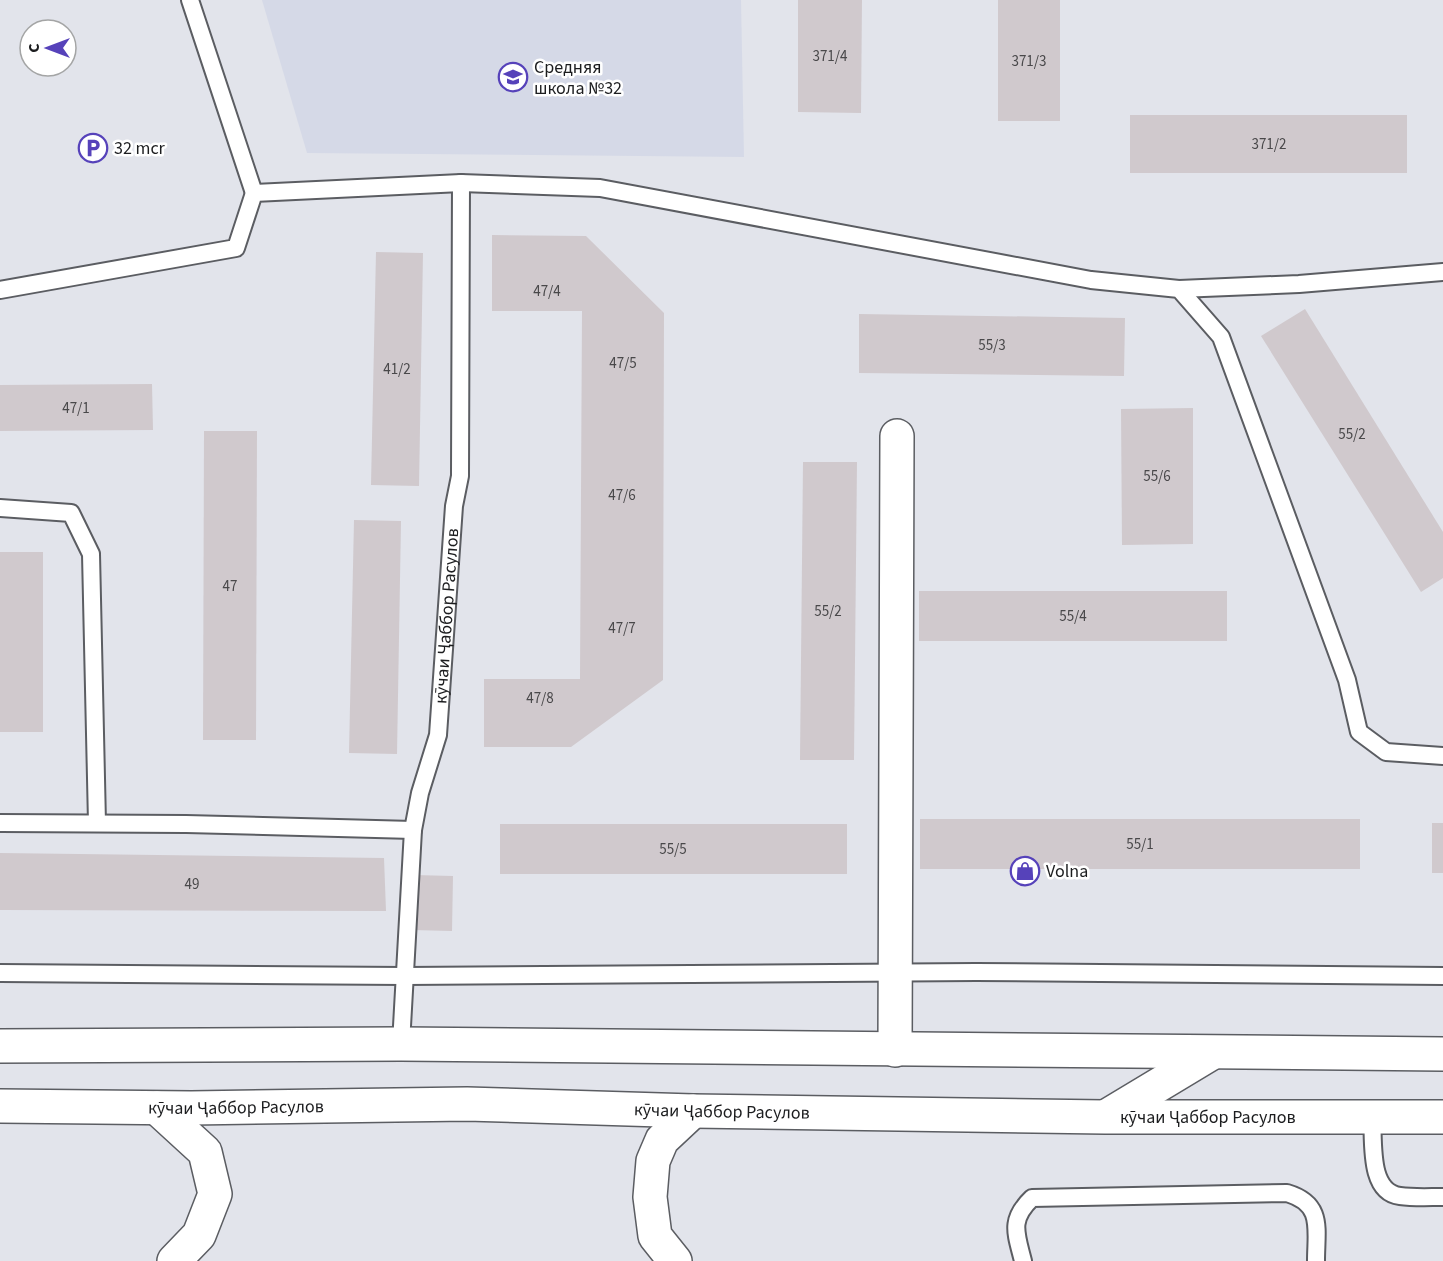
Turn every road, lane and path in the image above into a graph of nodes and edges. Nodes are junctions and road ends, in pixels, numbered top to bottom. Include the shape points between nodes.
1 (190, 0) edge
2 (461, 183) junction
3 (254, 193) junction
4 (1443, 272) edge
5 (1179, 289) junction
6 (0, 290) edge
7 (897, 436) dead end
8 (0, 508) edge
9 (1443, 756) edge
10 (0, 823) edge
11 (97, 823) junction
12 (413, 830) junction
13 (0, 973) edge
14 (898, 973) junction
15 (405, 976) junction
16 (1443, 976) edge
17 (401, 1044) junction
18 (0, 1046) edge
19 (895, 1050) junction
20 (1210, 1054) junction
21 (1443, 1054) edge
22 (0, 1106) edge
23 (157, 1108) junction
24 (693, 1110) junction
25 (1105, 1117) junction
26 (1372, 1117) junction
27 (1443, 1117) edge
28 (1443, 1197) edge
29 (174, 1261) edge
30 (675, 1261) edge
31 (1023, 1261) edge
32 (1316, 1261) edge

1 - 3 lane
2 - 3 lane
2 - 5 lane via 600,188 1091,280
2 - 12 lane, кӯчаи Ҷаббор Расулов via 460,476 454,506 438,735
3 - 6 lane via 236,248
4 - 5 lane
5 - 9 lane via 1221,337 1347,680 1359,732 1386,752
7 - 14 street
8 - 11 lane via 71,513 91,554
10 - 11 lane
11 - 12 lane
12 - 15 lane, кӯчаи Ҷаббор Расулов
13 - 15 lane
14 - 15 lane
14 - 16 lane
14 - 19 street
15 - 17 lane, кӯчаи Ҷаббор Расулов
17 - 18 street
17 - 19 street
19 - 20 street
20 - 21 street
20 - 25 street
22 - 23 street, кӯчаи Ҷаббор Расулов
23 - 24 street, кӯчаи Ҷаббор Расулов via 467,1104
23 - 29 street via 205,1152 215,1194 199,1235
24 - 25 street, кӯчаи Ҷаббор Расулов
24 - 30 street via 662,1140 652,1161 650,1197 655,1236
25 - 26 street, кӯчаи Ҷаббор Расулов
26 - 27 street, кӯчаи Ҷаббор Расулов
26 - 28 lane via 1377,1176 1385,1190 1398,1196
31 - 32 lane via 1015,1229 1019,1210 1032,1198 1287,1193 1303,1197 1316,1215

